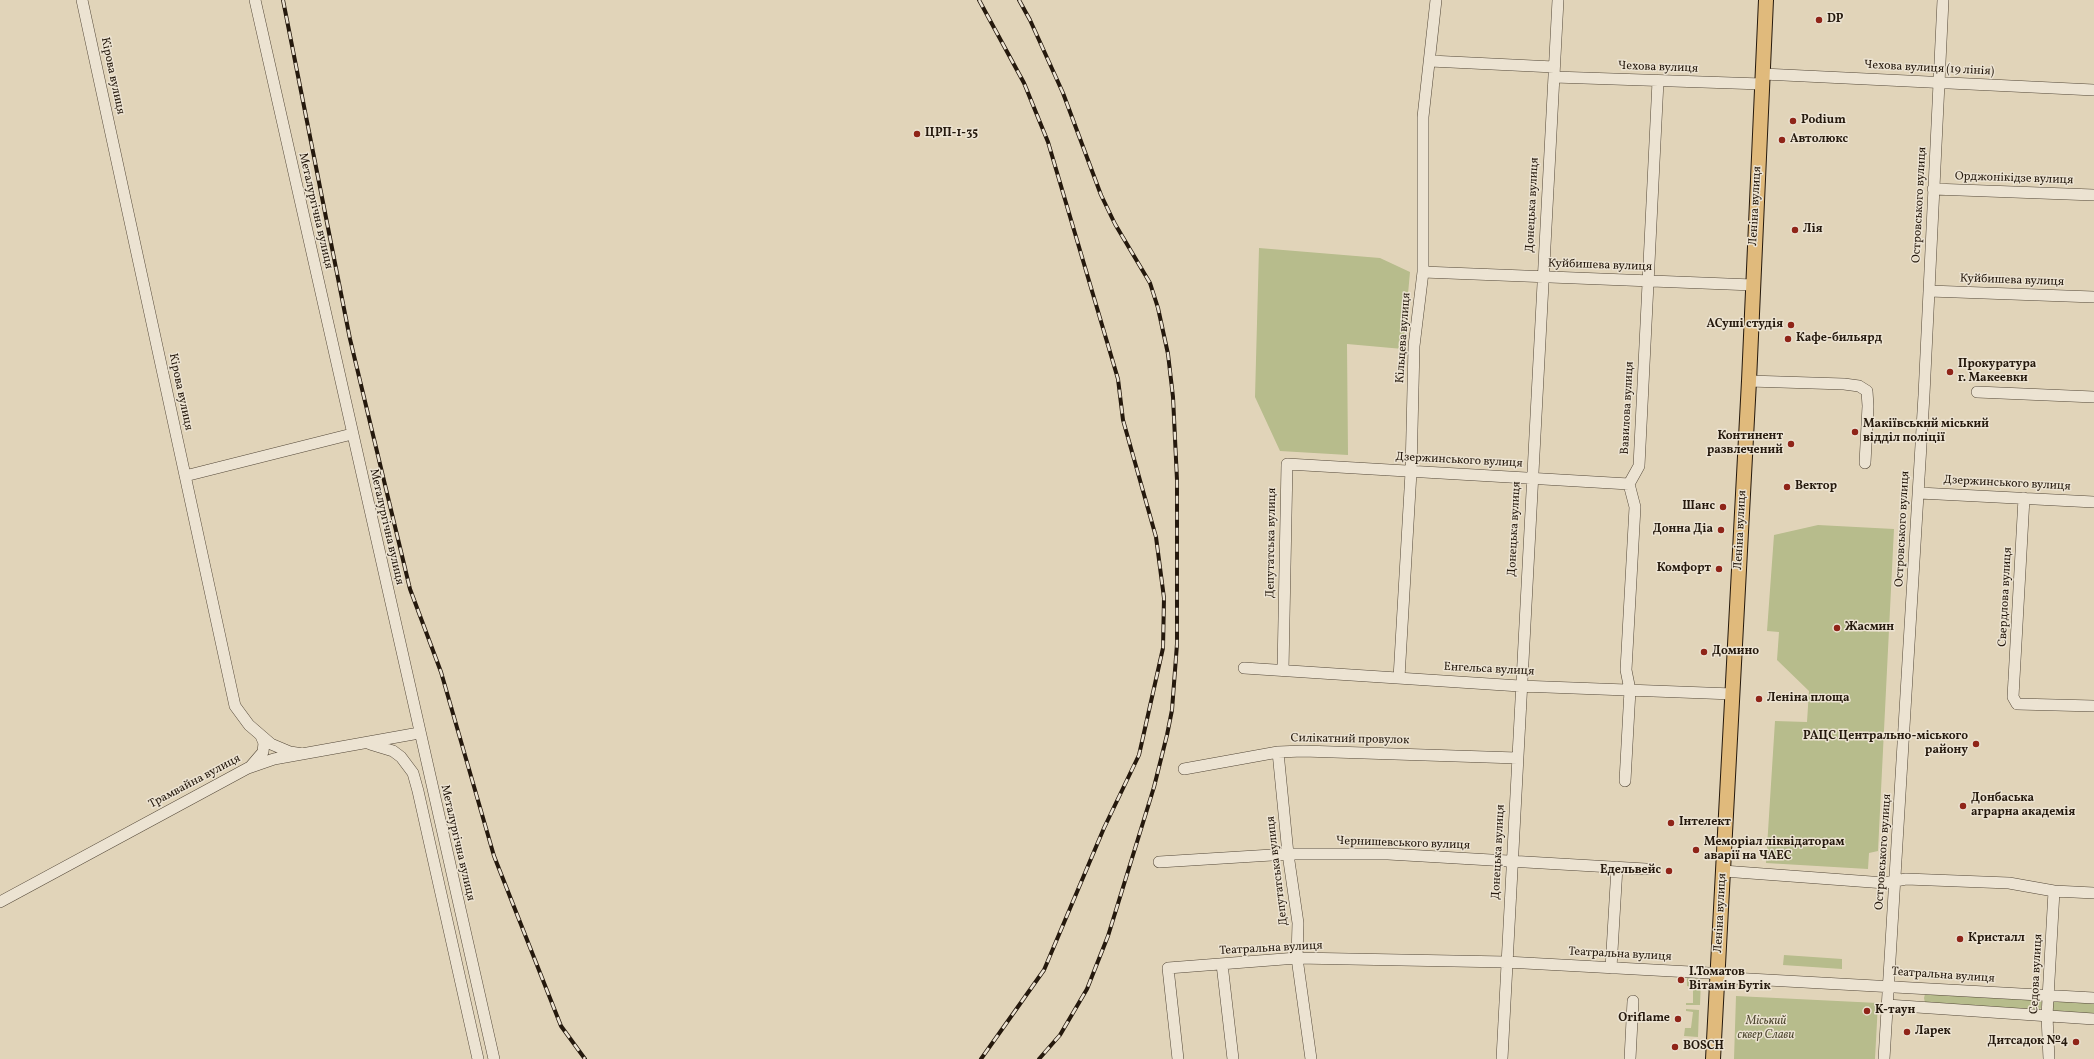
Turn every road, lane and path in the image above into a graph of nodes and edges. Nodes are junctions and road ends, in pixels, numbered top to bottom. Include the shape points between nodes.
1 (82, 0) edge
2 (255, 0) edge
3 (1436, 0) edge
4 (1558, 0) edge
5 (1766, 0) edge
6 (1943, 0) edge
7 (1430, 61) junction
8 (1554, 72) junction
9 (1762, 79) junction
10 (1658, 81) junction
11 (1940, 84) junction
12 (2094, 90) edge
13 (1933, 189) junction
14 (2094, 195) edge
15 (1423, 272) junction
16 (1542, 277) junction
17 (1647, 281) junction
18 (1753, 284) junction
19 (1929, 290) junction
20 (2094, 296) edge
21 (1749, 380) junction
22 (1977, 392) dead end
23 (2094, 397) edge
24 (352, 434) junction
25 (1865, 462) dead end
26 (1287, 464) joint
27 (1411, 472) junction
28 (185, 476) junction
29 (1531, 478) junction
30 (1629, 484) junction
31 (1919, 493) junction
32 (2024, 498) junction
33 (2094, 502) edge
34 (1244, 668) dead end
35 (1283, 670) junction
36 (1399, 678) junction
37 (1520, 686) junction
38 (1630, 690) junction
39 (1733, 694) junction
40 (2094, 706) edge
41 (419, 733) junction
42 (261, 736) junction
43 (365, 743) junction
44 (1278, 752) junction
45 (303, 754) junction
46 (1517, 758) junction
47 (248, 768) junction
48 (1184, 769) dead end
49 (1625, 781) dead end
50 (1288, 854) junction
51 (1159, 862) dead end
52 (1512, 862) junction
53 (1617, 867) junction
54 (1646, 869) dead end
55 (1723, 872) junction
56 (1896, 880) junction
57 (2054, 891) junction
58 (2094, 893) edge
59 (0, 902) edge
60 (1297, 958) junction
61 (1506, 962) junction
62 (1222, 964) junction
63 (1611, 968) junction
64 (1718, 975) junction
65 (1888, 986) junction
66 (2048, 995) junction
67 (2094, 998) edge
68 (1633, 1001) dead end
69 (1887, 1005) junction
70 (2047, 1016) junction
71 (2094, 1019) edge
72 (478, 1059) edge
73 (494, 1059) edge
74 (1178, 1059) edge
75 (1233, 1059) edge
76 (1311, 1059) edge
77 (1502, 1059) edge
78 (1630, 1059) edge
79 (1713, 1059) edge
80 (1884, 1059) edge
81 (2049, 1059) edge

1 - 28 street, Кірова вулиця
2 - 24 street, Металургічна вулиця
3 - 7 street, Кільцева вулиця
4 - 8 street, Донецька вулиця
5 - 9 main road, Леніна вулиця
6 - 11 street, Островського вулиця
7 - 8 street, Чехова вулиця
7 - 15 street, Кільцева вулиця via 1423,117
8 - 10 street, Чехова вулиця
8 - 16 street, Донецька вулиця
9 - 10 street, Чехова вулиця
9 - 11 street, Чехова вулиця (19 лiнiя)
9 - 18 main road, Леніна вулиця
10 - 17 street, Вавилова вулиця
11 - 12 street, Чехова вулиця (19 лiнiя)
11 - 13 street, Островського вулиця
13 - 14 street, Орджонікідзе вулиця
13 - 19 street, Островського вулиця
15 - 16 street, Куйбишева вулиця
15 - 27 street, Кільцева вулиця via 1414,346
16 - 17 street, Куйбишева вулиця
16 - 29 street, Донецька вулиця
17 - 18 street, Куйбишева вулиця
17 - 30 street, Вавилова вулиця via 1639,466
18 - 21 main road, Леніна вулиця
19 - 20 street, Куйбишева вулиця
19 - 31 street, Островського вулиця
21 - 25 street via 1844,384 1859,386 1867,391
21 - 39 main road, Леніна вулиця
22 - 23 street
24 - 28 street
24 - 41 street, Металургічна вулиця
26 - 27 street, Дзержинського вулиця
26 - 35 street, Депутатська вулиця
27 - 29 street, Дзержинського вулиця
27 - 36 street, Кільцева вулиця
28 - 42 street, Кірова вулиця via 235,706
29 - 30 street, Дзержинського вулиця
29 - 37 street, Донецька вулиця
30 - 38 street via 1634,507 1626,670
31 - 32 street, Дзержинського вулиця
31 - 56 street, Островського вулиця
32 - 33 street, Дзержинського вулиця
32 - 40 street, Свердлова вулиця via 2013,697 2017,704
34 - 35 street, Енгельса вулиця
35 - 36 street, Енгельса вулиця
36 - 37 street, Енгельса вулиця
37 - 38 street, Енгельса вулиця
37 - 46 street, Донецька вулиця
38 - 39 street, Енгельса вулиця
38 - 49 street
39 - 55 main road, Леніна вулиця
41 - 43 street, Трамвайна вулиця
41 - 73 street, Металургічна вулиця
42 - 45 street, Кірова вулиця via 280,748
42 - 47 street via 264,743 263,752
43 - 45 street, Трамвайна вулиця
43 - 72 street via 393,751 413,773
44 - 46 street, Силікатний провулок
44 - 48 street, Силікатний провулок
44 - 50 street, Депутатська вулиця
45 - 47 street, Трамвайна вулиця via 274,759
46 - 52 street, Донецька вулиця
47 - 59 street, Трамвайна вулиця
50 - 51 street, Чернишевського вулиця
50 - 52 street, Чернишевського вулиця via 1388,854
50 - 60 street, Депутатська вулиця via 1298,923
52 - 53 street, Чернишевського вулиця
52 - 61 street, Донецька вулиця
53 - 54 street, Чернишевського вулиця
53 - 63 street
55 - 56 street via 1885,883
55 - 64 main road, Леніна вулиця
56 - 57 street via 2009,883
56 - 65 street, Островського вулиця
57 - 58 street
57 - 66 street, Седова вулиця
60 - 61 street, Театральна вулиця
60 - 62 street, Театральна вулиця
60 - 76 street, Депутатська вулиця
61 - 63 street, Театральна вулиця
61 - 77 street, Донецька вулиця
62 - 74 street, Театральна вулиця via 1168,968
62 - 75 street
63 - 64 street, Театральна вулиця
64 - 65 street, Театральна вулиця via 1732,978
64 - 79 main road, Леніна вулиця
65 - 66 street, Театральна вулиця
65 - 69 street, Островського вулиця
66 - 67 street, Театральна вулиця
66 - 70 street, Седова вулиця
68 - 78 street
69 - 70 street
69 - 80 street, Островського вулиця
70 - 71 street
70 - 81 street, Седова вулиця

